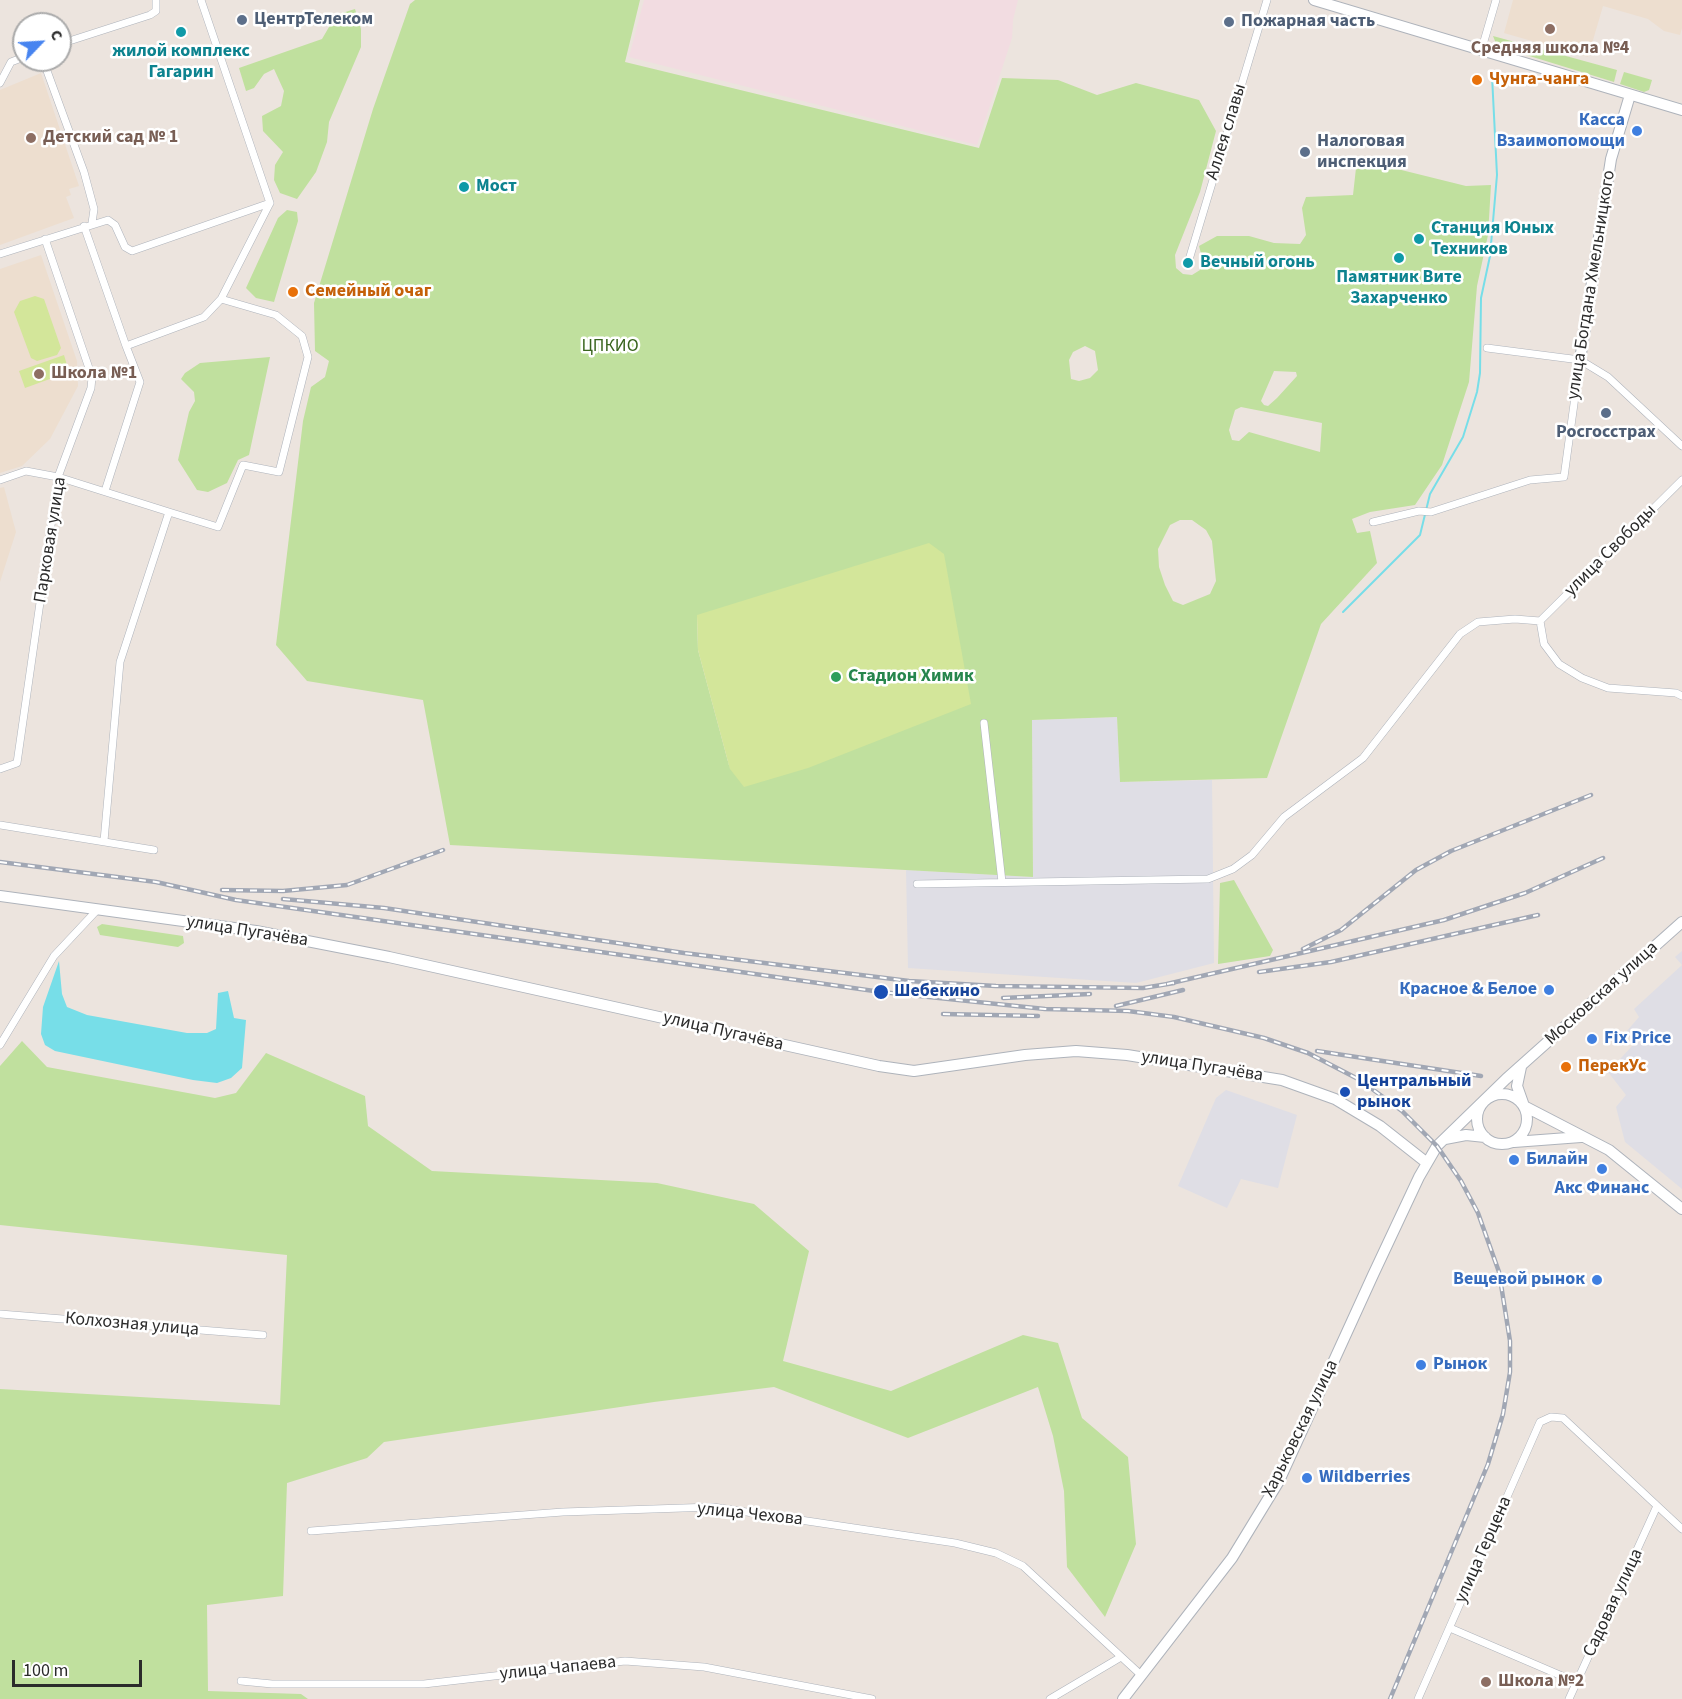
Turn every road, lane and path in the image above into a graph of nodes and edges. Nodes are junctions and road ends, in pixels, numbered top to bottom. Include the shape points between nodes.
1 (156, 0) edge
2 (201, 0) edge
3 (1267, 0) edge
4 (1314, 0) edge
5 (1497, 0) edge
6 (72, 40) edge
7 (1482, 48) junction
8 (12, 62) edge
9 (47, 72) edge
10 (0, 83) edge
11 (1630, 95) junction
12 (1682, 110) edge
13 (270, 203) junction
14 (92, 223) junction
15 (84, 226) junction
16 (45, 239) junction
17 (0, 254) edge
18 (1188, 263) dead end
19 (221, 299) junction
20 (126, 346) junction
21 (1487, 348) dead end
22 (1580, 360) junction
23 (1682, 446) edge
24 (58, 477) junction
25 (0, 480) edge
26 (1682, 480) edge
27 (105, 491) junction
28 (169, 512) junction
29 (1373, 522) dead end
30 (1540, 621) junction
31 (1682, 696) edge
32 (984, 723) dead end
33 (0, 769) edge
34 (0, 825) edge
35 (104, 841) junction
36 (154, 850) dead end
37 (1002, 882) junction
38 (917, 884) dead end
39 (0, 896) edge
40 (98, 909) junction
41 (1682, 922) edge
42 (0, 1045) edge
43 (1521, 1066) junction
44 (1484, 1101) junction
45 (1524, 1105) junction
46 (1485, 1137) junction
47 (1584, 1137) junction
48 (1445, 1139) junction
49 (1514, 1142) junction
50 (1427, 1163) junction
51 (1682, 1209) edge
52 (0, 1314) edge
53 (263, 1335) dead end
54 (1657, 1506) junction
55 (1682, 1529) edge
56 (311, 1531) dead end
57 (1450, 1628) junction
58 (1121, 1657) junction
59 (1141, 1676) junction
60 (241, 1681) dead end
61 (1576, 1682) junction
62 (872, 1699) edge
63 (1050, 1699) edge
64 (1122, 1699) edge
65 (1418, 1699) edge
66 (1569, 1699) edge

1 - 6 street via 156,12 150,15
2 - 13 street
3 - 18 street, Аллея славы
4 - 7 street
5 - 7 street
7 - 11 street
8 - 10 street
9 - 14 street via 84,172 94,208
11 - 12 street
11 - 22 street, улица Богдана Хмельницкого via 1611,159
13 - 14 street via 132,251 125,247 115,225 108,220
13 - 19 street
14 - 15 street
15 - 16 street
15 - 20 street
16 - 17 street
16 - 24 street, Парковая улица via 92,378
19 - 20 street via 204,317
19 - 28 street via 276,315 302,336 308,357 279,472 243,465 218,527
20 - 27 street via 140,381
21 - 22 street
22 - 23 street via 1608,377
22 - 29 street, улица Богдана Хмельницкого via 1563,477 1530,480 1431,512 1419,511
24 - 25 street via 26,471
24 - 27 street
24 - 33 street, Парковая улица via 17,763
26 - 30 street, улица Свободы
27 - 28 street
28 - 35 street via 120,662
30 - 31 street via 1544,644 1559,664 1582,678 1608,688
30 - 37 street via 1478,622 1460,634 1363,758 1284,817 1252,855 1233,869 1208,879
32 - 37 street
34 - 35 street
35 - 36 street
37 - 38 street
39 - 40 street, улица Пугачёва
40 - 42 street via 54,956
40 - 50 street, улица Пугачёва via 256,931 388,957 879,1066 914,1071 1076,1051 1127,1055 1282,1080 1335,1099 1380,1126
41 - 43 street, Московская улица
43 - 44 street, Московская улица
43 - 45 street via 1517,1086
44 - 45 street via 1495,1094 1507,1094
44 - 46 street via 1477,1119
44 - 48 street, Харьковская улица
45 - 47 street
45 - 49 street via 1527,1126
46 - 48 street
46 - 49 street via 1498,1144
47 - 49 street
47 - 51 street via 1609,1150
48 - 50 street, Харьковская улица
50 - 59 street, Харьковская улица via 1279,1481 1232,1558
52 - 53 street, Колхозная улица
54 - 55 street
54 - 57 street, улица Герцена via 1563,1418 1551,1417 1540,1422
54 - 61 street, Садовая улица
56 - 58 street, улица Чехова via 563,1512 713,1507 943,1541 996,1553 1023,1566
57 - 61 street
57 - 65 street, улица Герцена
58 - 59 street, улица Чехова
58 - 63 street
59 - 64 street, Харьковская улица
60 - 62 street, улица Чапаева via 424,1684 625,1661 704,1667
61 - 66 street, Садовая улица

